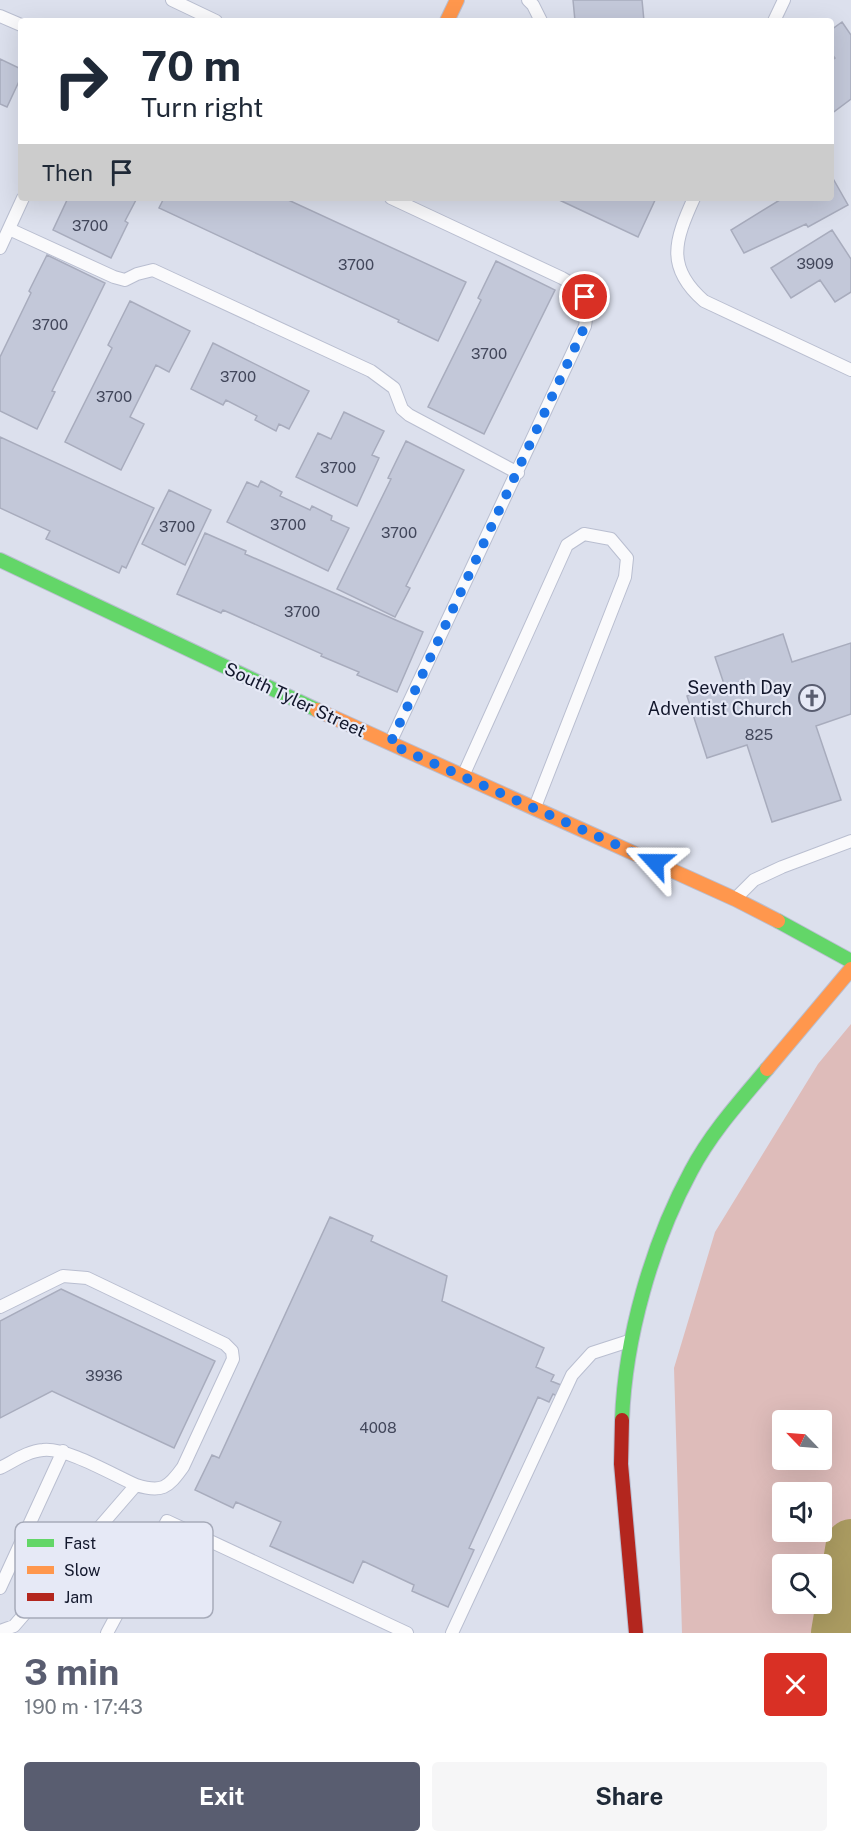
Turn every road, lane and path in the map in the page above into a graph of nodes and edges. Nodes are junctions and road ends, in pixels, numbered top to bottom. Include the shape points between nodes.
1 (172, 0) edge
2 (457, 0) edge
3 (528, 0) edge
4 (784, 0) edge
5 (0, 16) edge
6 (210, 18) edge
7 (448, 18) edge
8 (540, 18) edge
9 (775, 18) edge
10 (18, 24) edge
11 (22, 201) edge
12 (397, 201) edge
13 (693, 201) edge
14 (9, 229) junction
15 (0, 248) edge
16 (851, 370) edge
17 (518, 473) junction
18 (0, 560) edge
19 (390, 744) junction
20 (463, 776) junction
21 (535, 808) junction
22 (851, 841) edge
23 (735, 899) junction
24 (851, 961) edge
25 (851, 969) edge
26 (0, 1307) edge
27 (632, 1340) junction
28 (63, 1451) junction
29 (0, 1468) edge
30 (136, 1485) junction
31 (30, 1522) edge
32 (104, 1522) edge
33 (213, 1542) edge
34 (15, 1555) edge
35 (0, 1588) edge
36 (22, 1618) edge
37 (115, 1618) edge
38 (0, 1631) edge
39 (107, 1633) edge
40 (407, 1633) edge
41 (452, 1633) edge
42 (636, 1633) edge

1 - 6 lane
2 - 7 street
3 - 8 lane
4 - 9 lane
5 - 10 lane
11 - 14 lane
12 - 17 lane via 562,278 585,297 589,308 585,326
13 - 16 lane via 681,226 676,252 690,288 711,305
14 - 15 lane
14 - 17 lane via 114,278 125,280 153,270 370,371 394,388 402,409 409,415
17 - 19 lane
18 - 19 street, South Tyler Street
19 - 20 street, South Tyler Street
20 - 21 street, South Tyler Street
20 - 21 lane via 567,545 584,534 611,538 627,558 625,577
21 - 23 street, South Tyler Street
22 - 23 lane via 754,880
23 - 24 street, South Tyler Street
25 - 27 street via 723,1121 691,1171 665,1229
26 - 30 lane via 63,1276 87,1278 225,1344 232,1352 230,1368 178,1474 164,1488 152,1490
27 - 41 lane via 592,1353 572,1375
27 - 42 street via 623,1405 621,1464
28 - 29 lane via 45,1449 29,1453
28 - 30 lane
28 - 31 lane
30 - 32 lane
33 - 40 lane
34 - 35 lane
36 - 38 lane via 15,1626
37 - 39 lane

